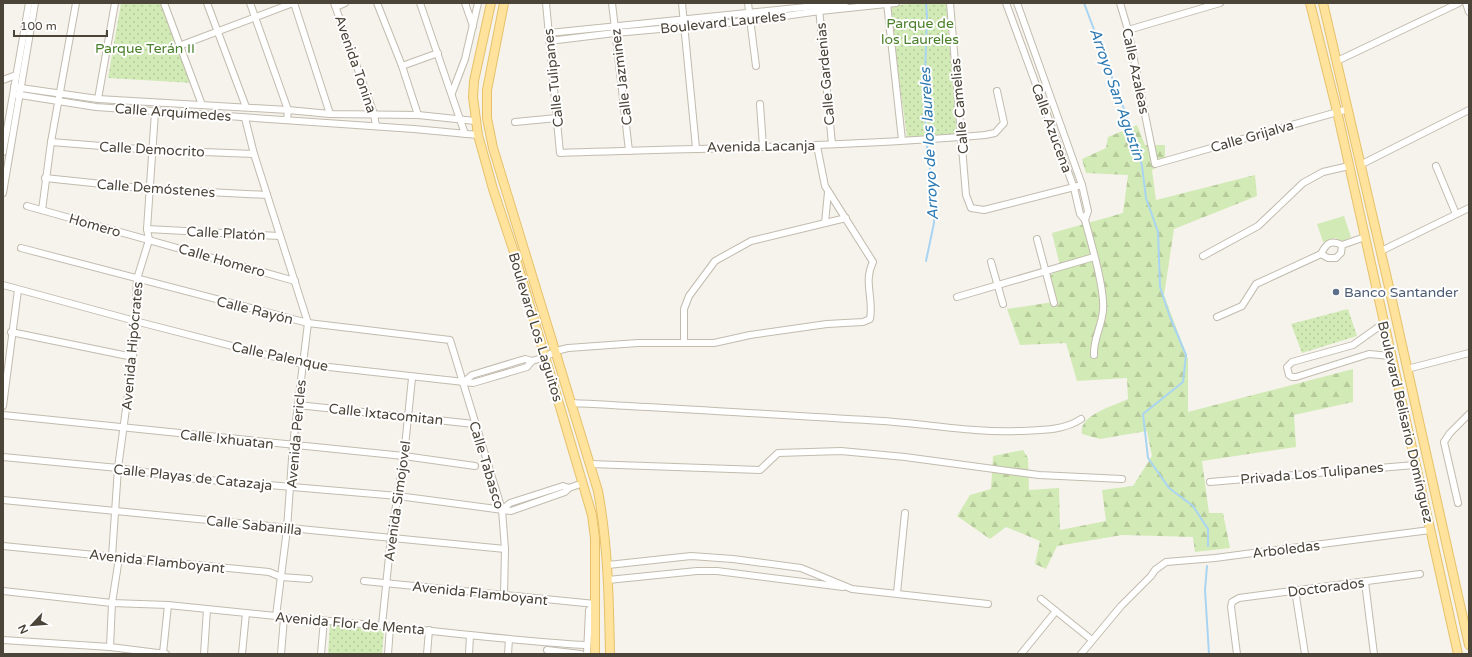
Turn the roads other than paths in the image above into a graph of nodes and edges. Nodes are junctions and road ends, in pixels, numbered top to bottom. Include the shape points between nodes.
1 (29, 3) edge
2 (35, 3) edge
3 (76, 3) edge
4 (115, 3) edge
5 (164, 3) edge
6 (207, 3) edge
7 (250, 3) edge
8 (294, 3) edge
9 (345, 3) edge
10 (377, 3) edge
11 (420, 3) edge
12 (465, 3) edge
13 (478, 3) edge
14 (491, 3) edge
15 (504, 3) edge
16 (546, 3) edge
17 (612, 3) edge
18 (682, 3) edge
19 (748, 3) edge
20 (845, 3) edge
21 (896, 3) edge
22 (950, 3) edge
23 (1006, 3) edge
24 (1017, 3) edge
25 (1120, 3) edge
26 (1220, 3) edge
27 (1310, 3) edge
28 (1323, 3) edge
29 (1459, 3) edge
30 (1466, 3) edge
31 (887, 4) edge
32 (335, 5) edge
33 (819, 7) edge
34 (1469, 12) edge
35 (749, 13) junction
36 (488, 15) junction
37 (256, 17) junction
38 (683, 19) junction
39 (750, 21) junction
40 (500, 23) junction
41 (473, 26) junction
42 (684, 26) junction
43 (615, 29) junction
44 (1128, 30) junction
45 (218, 31) junction
46 (549, 33) junction
47 (550, 40) junction
48 (180, 46) junction
49 (438, 53) junction
50 (1338, 61) junction
51 (402, 66) junction
52 (756, 66) dead end
53 (16, 75) junction
54 (3, 80) edge
55 (14, 87) junction
56 (21, 88) junction
57 (997, 91) dead end
58 (60, 93) junction
59 (452, 93) junction
60 (14, 94) junction
61 (20, 95) junction
62 (98, 99) junction
63 (58, 101) junction
64 (760, 104) dead end
65 (202, 105) junction
66 (220, 106) junction
67 (246, 107) junction
68 (288, 110) junction
69 (1348, 110) junction
70 (1469, 110) edge
71 (1337, 111) junction
72 (155, 112) junction
73 (330, 114) junction
74 (374, 114) junction
75 (219, 115) junction
76 (418, 115) junction
77 (246, 118) junction
78 (557, 118) junction
79 (460, 119) junction
80 (287, 120) junction
81 (475, 121) junction
82 (516, 122) dead end
83 (376, 126) junction
84 (465, 134) junction
85 (478, 135) junction
86 (961, 137) junction
87 (902, 140) junction
88 (51, 142) junction
89 (832, 144) junction
90 (817, 146) junction
91 (763, 147) junction
92 (696, 148) junction
93 (152, 150) junction
94 (630, 151) junction
95 (3, 152) edge
96 (560, 153) joint
97 (254, 154) junction
98 (1155, 164) joint
99 (1349, 166) junction
100 (1360, 166) junction
101 (1436, 166) dead end
102 (45, 178) junction
103 (1082, 185) junction
104 (1074, 188) junction
105 (150, 189) junction
106 (828, 192) junction
107 (3, 194) edge
108 (267, 195) junction
109 (27, 206) dead end
110 (1469, 208) edge
111 (42, 210) junction
112 (1456, 214) junction
113 (846, 218) junction
114 (1085, 220) junction
115 (825, 223) junction
116 (147, 229) junction
117 (280, 236) junction
118 (1365, 237) junction
119 (1037, 239) dead end
120 (149, 240) junction
121 (1342, 245) junction
122 (20, 248) dead end
123 (1381, 251) junction
124 (1321, 254) junction
125 (1203, 256) dead end
126 (1094, 257) junction
127 (991, 262) dead end
128 (1046, 272) junction
129 (137, 279) junction
130 (296, 281) junction
131 (3, 285) edge
132 (998, 285) junction
133 (18, 290) junction
134 (957, 297) dead end
135 (1054, 303) dead end
136 (1003, 304) dead end
137 (1216, 317) dead end
138 (135, 321) junction
139 (308, 323) junction
140 (1384, 323) junction
141 (11, 332) junction
142 (684, 342) junction
143 (556, 351) junction
144 (1469, 353) edge
145 (1094, 355) dead end
146 (1391, 356) junction
147 (133, 357) junction
148 (546, 357) junction
149 (302, 364) junction
150 (1407, 369) junction
151 (412, 378) junction
152 (463, 383) junction
153 (571, 403) junction
154 (298, 405) junction
155 (3, 406) edge
156 (1469, 414) edge
157 (3, 416) edge
158 (409, 416) junction
159 (1081, 419) dead end
160 (474, 424) junction
161 (124, 429) junction
162 (293, 445) junction
163 (404, 456) junction
164 (3, 457) edge
165 (590, 464) junction
166 (1414, 465) junction
167 (475, 466) dead end
168 (118, 468) junction
169 (1122, 479) dead end
170 (1210, 482) dead end
171 (583, 484) junction
172 (290, 487) junction
173 (398, 496) junction
174 (3, 500) edge
175 (1458, 503) dead end
176 (502, 510) junction
177 (114, 511) junction
178 (905, 513) dead end
179 (287, 529) junction
180 (1430, 530) junction
181 (391, 537) junction
182 (3, 546) edge
183 (505, 549) junction
184 (112, 557) junction
185 (119, 558) junction
186 (608, 565) junction
187 (1420, 574) dead end
188 (281, 577) junction
189 (309, 579) dead end
190 (608, 580) junction
191 (364, 581) dead end
192 (1365, 582) junction
193 (386, 584) junction
194 (852, 589) junction
195 (1296, 590) junction
196 (3, 591) edge
197 (897, 593) junction
198 (504, 596) junction
199 (1041, 599) dead end
200 (112, 603) junction
201 (595, 604) junction
202 (988, 604) dead end
203 (168, 605) junction
204 (207, 609) junction
205 (1056, 611) junction
206 (246, 613) junction
207 (276, 616) junction
208 (284, 618) junction
209 (324, 620) junction
210 (382, 626) junction
211 (390, 627) junction
212 (429, 630) junction
213 (470, 635) junction
214 (509, 639) junction
215 (3, 640) edge
216 (1092, 640) junction
217 (587, 645) junction
218 (1469, 645) edge
219 (110, 647) junction
220 (547, 649) edge
221 (165, 653) edge
222 (204, 654) edge
223 (242, 654) edge
224 (281, 654) edge
225 (321, 654) edge
226 (388, 654) edge
227 (427, 654) edge
228 (469, 654) edge
229 (508, 654) edge
230 (581, 654) edge
231 (587, 654) edge
232 (595, 654) edge
233 (610, 654) edge
234 (1021, 654) edge
235 (1081, 654) edge
236 (1237, 654) edge
237 (1305, 654) edge
238 (1374, 654) edge
239 (1458, 654) edge

1 - 53 street
2 - 56 street
3 - 58 street
4 - 62 street
5 - 48 street
6 - 45 street
7 - 37 street
8 - 37 street
8 - 73 street
9 - 32 street
10 - 51 street
11 - 49 street
12 - 41 street
13 - 41 street
14 - 36 main road, Boulevard Los Laguitos
15 - 40 main road, Boulevard Los Laguitos
16 - 46 street, Calle Tulipanes
17 - 43 street, Calle Jazminez
18 - 38 street
19 - 35 street
20 - 33 street
21 - 31 street, Boulevard Laureles
22 - 86 street, Calle Camelias
23 - 104 street, Calle Azucena
24 - 103 street, Calle Azucena
25 - 44 street, Calle Azaleas
26 - 44 street
27 - 71 main road, Boulevard Belisario Domínguez
28 - 50 main road, Boulevard Belisario Domínguez
29 - 50 street
30 - 34 street
31 - 33 street, Boulevard Laureles
31 - 87 street
32 - 74 street, Avenida Tonina
33 - 35 street
33 - 39 street, Boulevard Laureles
33 - 89 street, Calle Gardenias
35 - 38 street
35 - 39 street
36 - 40 main road
36 - 81 main road, Boulevard Los Laguitos via 474,81
37 - 45 street
37 - 68 street
38 - 42 street
38 - 43 street
39 - 42 street, Boulevard Laureles
39 - 52 street
40 - 143 main road, Boulevard Los Laguitos via 487,90 487,118 493,148
41 - 59 street via 465,59
42 - 43 street, Boulevard Laureles
42 - 92 street
43 - 46 street
43 - 47 street, Boulevard Laureles
43 - 94 street, Calle Jazminez
44 - 98 street, Calle Azaleas
45 - 48 street
45 - 67 street
46 - 47 street, Calle Tulipanes
47 - 78 street, Calle Tulipanes
48 - 65 street
49 - 51 street
49 - 59 street
50 - 69 main road, Boulevard Belisario Domínguez
51 - 76 street
53 - 54 street
53 - 55 street
55 - 56 street, Calle Arquímedes
55 - 60 street
56 - 58 street, Calle Arquímedes
56 - 61 street
57 - 86 street, Avenida Lacanja via 1004,123 995,133
58 - 62 street, Calle Arquímedes
58 - 63 street
59 - 79 street
60 - 61 street, Calle Arquímedes
60 - 95 street
61 - 63 street, Calle Arquímedes
61 - 107 street
62 - 65 street, Calle Arquímedes
63 - 72 street, Calle Arquímedes
63 - 88 street
64 - 91 street
65 - 66 street, Calle Arquímedes
66 - 67 street, Calle Arquímedes
66 - 75 street
67 - 68 street, Calle Arquímedes
68 - 73 street, Calle Arquímedes
68 - 80 street
69 - 71 street, Calle Grijalva
69 - 100 main road, Boulevard Belisario Domínguez
70 - 100 street
71 - 98 street, Calle Grijalva
71 - 99 main road, Boulevard Belisario Domínguez
72 - 75 street, Calle Arquímedes
72 - 93 street, Avenida Hipócrates
73 - 74 street, Calle Arquímedes
74 - 76 street, Calle Arquímedes
74 - 83 street, Avenida Tonina
75 - 77 street, Calle Arquímedes
76 - 79 street, Calle Arquímedes
77 - 80 street, Calle Arquímedes
77 - 97 street, Avenida Pericles
78 - 82 street
78 - 96 street, Calle Tulipanes
79 - 81 street, Calle Arquímedes
79 - 84 street
80 - 83 street, Calle Arquímedes
81 - 85 main road, Boulevard Los Laguitos
83 - 84 street, Calle Arquímedes
84 - 85 street, Calle Arquímedes
85 - 148 main road, Boulevard Los Laguitos
86 - 87 street, Avenida Lacanja
86 - 104 street, Calle Camelias via 966,195 971,208 984,210
87 - 89 street, Avenida Lacanja
88 - 93 street, Calle Democrito
88 - 102 street
89 - 90 street, Avenida Lacanja
90 - 91 street, Avenida Lacanja
90 - 106 street
91 - 92 street, Avenida Lacanja
92 - 94 street, Avenida Lacanja
93 - 97 street, Calle Democrito
93 - 105 street, Avenida Hipócrates
94 - 96 street, Avenida Lacanja
97 - 108 street, Avenida Pericles
99 - 118 main road, Boulevard Belisario Domínguez
99 - 125 street via 1323,172 1303,184 1258,226
100 - 123 main road, Boulevard Belisario Domínguez
101 - 112 street
102 - 105 street, Calle Demóstenes
102 - 111 street
103 - 104 street
103 - 114 street, Calle Azucena via 1088,211
104 - 114 street, Calle Azucena via 1080,214
105 - 108 street, Calle Demóstenes
105 - 116 street, Avenida Hipócrates
106 - 113 street
106 - 115 street
108 - 117 street, Avenida Pericles
109 - 111 street
110 - 112 street
111 - 120 street, Homero
112 - 123 street
113 - 115 street
113 - 142 street via 873,262 868,277 872,310 870,319 714,342
114 - 126 street
115 - 142 street via 751,241 715,261 689,296 684,309
116 - 117 street, Calle Platón
116 - 120 street, Avenida Hipócrates
117 - 130 street, Avenida Pericles
118 - 121 street
118 - 140 main road, Boulevard Belisario Domínguez
119 - 128 street
120 - 129 street, Avenida Hipócrates
120 - 130 street, Calle Homero
121 - 124 street via 1329,242
121 - 124 street via 1341,253 1336,258 1328,258
122 - 129 street, Calle Rayón
123 - 150 main road, Boulevard Belisario Domínguez
124 - 137 street via 1256,284 1242,306
126 - 128 street
126 - 145 street via 1103,298 1103,311 1093,345
127 - 132 street
128 - 132 street
128 - 135 street
129 - 138 street, Avenida Hipócrates
129 - 139 street, Calle Rayón
130 - 139 street, Avenida Pericles
131 - 133 street, Calle Palenque
132 - 134 street
132 - 136 street
133 - 138 street, Calle Palenque
133 - 141 street
138 - 147 street, Avenida Hipócrates
138 - 149 street, Calle Palenque
139 - 149 street, Avenida Pericles
139 - 152 street, Calle Rayón via 450,340
140 - 146 main road, Boulevard Belisario Domínguez
140 - 146 street via 1354,345 1292,362 1287,370 1296,378 1369,354
141 - 147 street
141 - 155 street
142 - 143 street via 606,344
143 - 148 street
143 - 153 main road, Boulevard Los Laguitos
144 - 150 street
146 - 166 main road, Boulevard Belisario Domínguez
147 - 161 street, Avenida Hipócrates
148 - 152 street via 532,362 525,359 472,375
148 - 171 main road, Boulevard Los Laguitos
149 - 151 street, Calle Palenque
149 - 154 street, Avenida Pericles
150 - 218 main road, Boulevard Belisario Domínguez
151 - 152 street, Calle Palenque
151 - 158 street, Avenida Simojovel
152 - 160 street, Calle Tabasco
153 - 159 street via 715,410 1018,431 1067,426
153 - 165 main road, Boulevard Los Laguitos
154 - 158 street, Calle Ixtacomitan
154 - 162 street, Avenida Pericles
156 - 175 street via 1450,432 1444,442
157 - 161 street, Calle Ixhuatan
158 - 160 street, Calle Ixtacomitan
158 - 163 street, Avenida Simojovel
160 - 176 street, Calle Tabasco
161 - 162 street, Calle Ixhuatan
161 - 168 street, Avenida Hipócrates
162 - 163 street, Calle Ixhuatan
162 - 172 street, Avenida Pericles
163 - 167 street, Calle Ixhuatan
163 - 173 street, Avenida Simojovel
164 - 168 street, Calle Playas de Catazaja
165 - 169 street via 760,470 778,453 841,451 905,456 1039,476
165 - 186 main road, Boulevard Los Laguitos via 605,525
166 - 170 street, Privada Los Tulipanes
166 - 180 main road, Boulevard Belisario Domínguez
168 - 172 street, Calle Playas de Catazaja via 185,478
168 - 177 street, Avenida Hipócrates
171 - 176 street via 569,488 563,486 510,503
171 - 201 main road, Boulevard Los Laguitos via 592,515
172 - 173 street, Calle Playas de Catazaja
172 - 179 street, Avenida Pericles
173 - 176 street, Calle Playas de Catazaja
173 - 181 street, Avenida Simojovel
174 - 177 street, Calle Sabanilla
176 - 183 street, Calle Tabasco
177 - 179 street, Calle Sabanilla
177 - 184 street, Avenida Hipócrates
178 - 197 street
179 - 181 street, Calle Sabanilla
179 - 188 street, Avenida Pericles
180 - 216 street, Arboledas via 1166,562 1155,570
180 - 239 main road, Boulevard Belisario Domínguez
181 - 183 street, Calle Sabanilla
181 - 193 street, Avenida Simojovel
182 - 184 street, Avenida Flamboyant
183 - 198 street, Calle Tabasco
184 - 185 street, Avenida Flamboyant
185 - 188 street, Avenida Flamboyant via 269,572
185 - 200 street
186 - 190 main road, Boulevard Los Laguitos
186 - 194 street via 690,556 733,560 801,568
187 - 192 street, Doctorados
188 - 189 street, Avenida Flamboyant
188 - 207 street, Avenida Pericles
190 - 194 street via 717,571
190 - 233 main road, Boulevard Los Laguitos
191 - 193 street, Avenida Flamboyant
192 - 195 street, Doctorados
192 - 238 street
193 - 198 street, Avenida Flamboyant
193 - 210 street, Avenida Simojovel
194 - 197 street
195 - 236 street, Doctorados via 1239,598 1232,602
195 - 237 street
196 - 200 street, Avenida Flor de Menta
197 - 202 street
198 - 201 street, Avenida Flamboyant
199 - 205 street
200 - 203 street, Avenida Flor de Menta
200 - 219 street
201 - 217 street via 589,610
201 - 232 main road, Boulevard Los Laguitos
203 - 204 street, Avenida Flor de Menta
203 - 221 street
204 - 206 street, Avenida Flor de Menta
204 - 222 street
205 - 216 street
205 - 234 street
206 - 207 street, Avenida Flor de Menta
206 - 223 street
207 - 208 street, Avenida Flor de Menta
208 - 209 street, Avenida Flor de Menta
208 - 224 street
209 - 210 street, Avenida Flor de Menta
209 - 225 street
210 - 211 street, Avenida Flor de Menta
211 - 212 street, Avenida Flor de Menta
211 - 226 street
212 - 213 street, Avenida Flor de Menta
212 - 227 street
213 - 214 street, Avenida Flor de Menta
213 - 228 street
214 - 220 street, Avenida Flor de Menta
214 - 229 street
215 - 219 street
216 - 235 street, Arboledas
217 - 220 street, Avenida Flor de Menta
217 - 231 street
219 - 221 street
220 - 230 street, Avenida Flor de Menta

